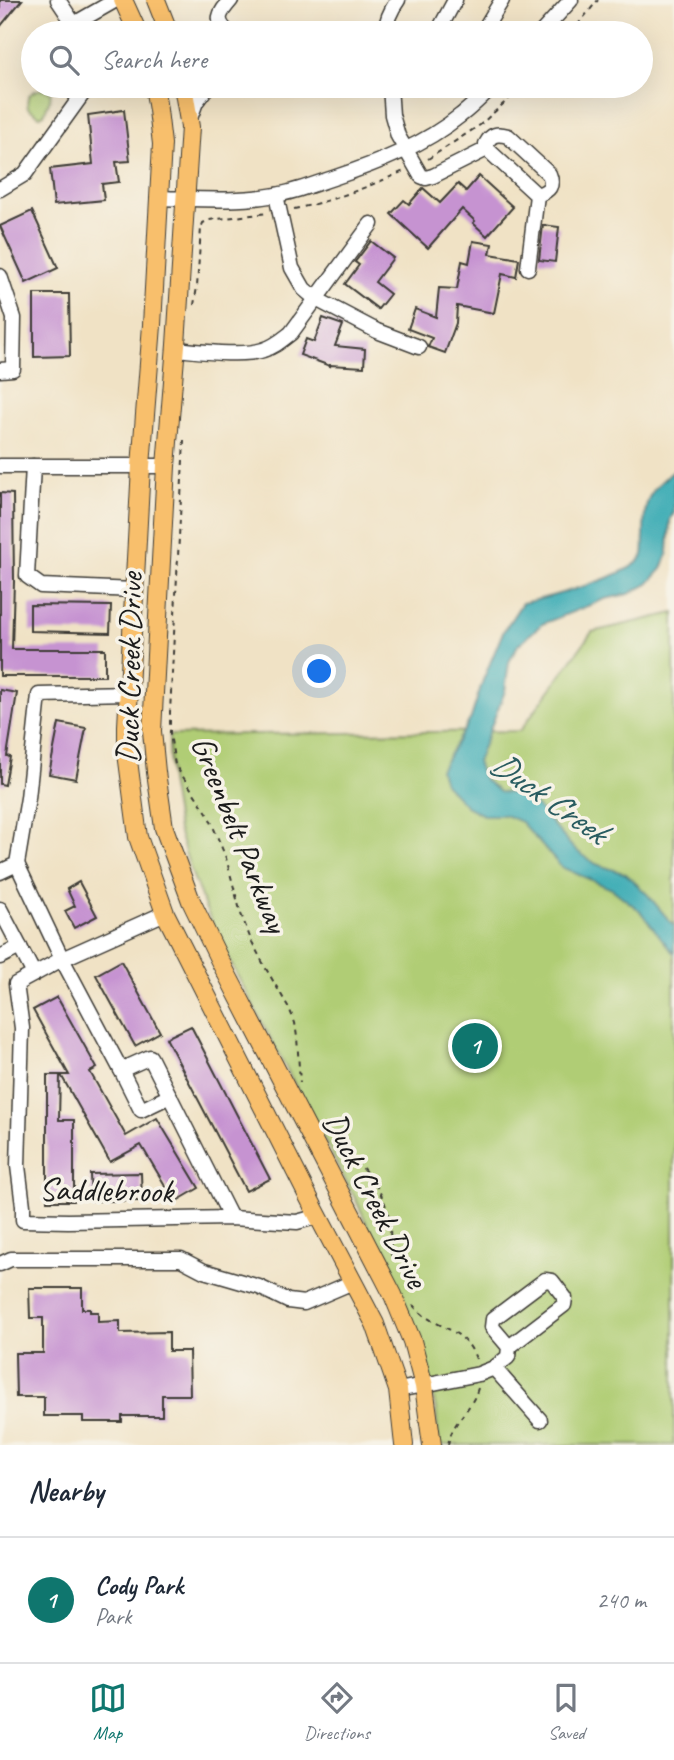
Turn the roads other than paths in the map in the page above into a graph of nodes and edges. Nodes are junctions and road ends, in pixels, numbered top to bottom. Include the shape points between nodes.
1 (58, 0) edge
2 (116, 0) edge
3 (123, 0) edge
4 (156, 0) edge
5 (230, 0) edge
6 (398, 0) edge
7 (455, 0) edge
8 (502, 0) edge
9 (571, 0) edge
10 (71, 21) edge
11 (87, 21) edge
12 (133, 21) edge
13 (164, 21) edge
14 (219, 21) edge
15 (386, 21) edge
16 (444, 21) edge
17 (489, 21) edge
18 (552, 21) edge
19 (80, 98) edge
20 (156, 98) edge
21 (185, 98) edge
22 (199, 98) edge
23 (391, 98) edge
24 (480, 98) edge
25 (190, 121) junction
26 (487, 149) junction
27 (405, 150) junction
28 (0, 189) edge
29 (276, 195) junction
30 (537, 195) junction
31 (159, 198) junction
32 (186, 199) junction
33 (371, 224) dead end
34 (528, 268) dead end
35 (0, 276) edge
36 (316, 299) junction
37 (419, 347) dead end
38 (176, 349) junction
39 (0, 370) edge
40 (0, 466) edge
41 (33, 466) junction
42 (141, 466) junction
43 (166, 466) junction
44 (134, 590) junction
45 (154, 692) junction
46 (129, 693) junction
47 (17, 863) junction
48 (0, 872) edge
49 (191, 901) junction
50 (0, 909) edge
51 (165, 913) junction
52 (20, 947) junction
53 (0, 957) edge
54 (62, 959) junction
55 (34, 974) junction
56 (121, 1070) junction
57 (170, 1096) junction
58 (319, 1216) junction
59 (232, 1218) junction
60 (0, 1264) edge
61 (353, 1282) junction
62 (509, 1347) junction
63 (494, 1368) junction
64 (424, 1386) junction
65 (398, 1391) junction
66 (540, 1420) dead end
67 (404, 1445) edge
68 (432, 1445) edge

1 - 10 street
2 - 11 street
3 - 12 main road
4 - 13 main road
5 - 14 street
6 - 15 street
7 - 16 street
8 - 17 street
9 - 18 street
19 - 28 street via 25,174
20 - 31 main road, Duck Creek Drive via 162,144
21 - 25 main road, Duck Creek Drive
22 - 25 street
23 - 27 street
24 - 27 street
25 - 32 main road, Duck Creek Drive
26 - 27 street via 426,178
26 - 30 street
26 - 30 street via 494,134 508,136 550,174 551,186
27 - 29 street
29 - 32 street
29 - 36 street via 292,268
30 - 34 street
31 - 32 street
31 - 42 main road, Duck Creek Drive
32 - 38 main road, Duck Creek Drive
33 - 36 street
35 - 39 street via 14,318 13,369
36 - 37 street
36 - 38 street via 291,332 262,351
38 - 43 main road, Duck Creek Drive
40 - 41 street
41 - 42 street
41 - 44 street via 27,576 41,586
42 - 43 street
42 - 44 main road, Duck Creek Drive
43 - 45 main road, Duck Creek Drive
44 - 46 main road, Duck Creek Drive
45 - 46 main road
45 - 49 main road, Duck Creek Drive via 152,731 164,828
46 - 47 street via 39,695
46 - 51 main road, Duck Creek Drive via 127,753 138,837
47 - 48 street
47 - 54 street
49 - 51 main road
49 - 64 main road, Duck Creek Drive via 393,1296
50 - 52 street
51 - 54 street, Saddlebrook
51 - 58 main road, Duck Creek Drive
52 - 53 street
52 - 55 street
54 - 55 street, Saddlebrook
54 - 56 street
55 - 59 street, Saddlebrook via 16,984 22,1027 18,1166 23,1220
56 - 57 street, Saddlebrook via 150,1057
56 - 57 street via 141,1110
57 - 59 street, Saddlebrook
58 - 59 street, Saddlebrook via 297,1222
58 - 61 main road, Duck Creek Drive
60 - 61 street via 11,1259 181,1259 204,1271 304,1303
61 - 65 main road, Duck Creek Drive via 375,1324
62 - 62 street via 492,1327 493,1319 545,1280 552,1281 565,1298 564,1305
62 - 63 street via 508,1357
63 - 64 street
63 - 66 street
64 - 65 street
64 - 68 main road, Duck Creek Drive
65 - 67 main road, Duck Creek Drive

